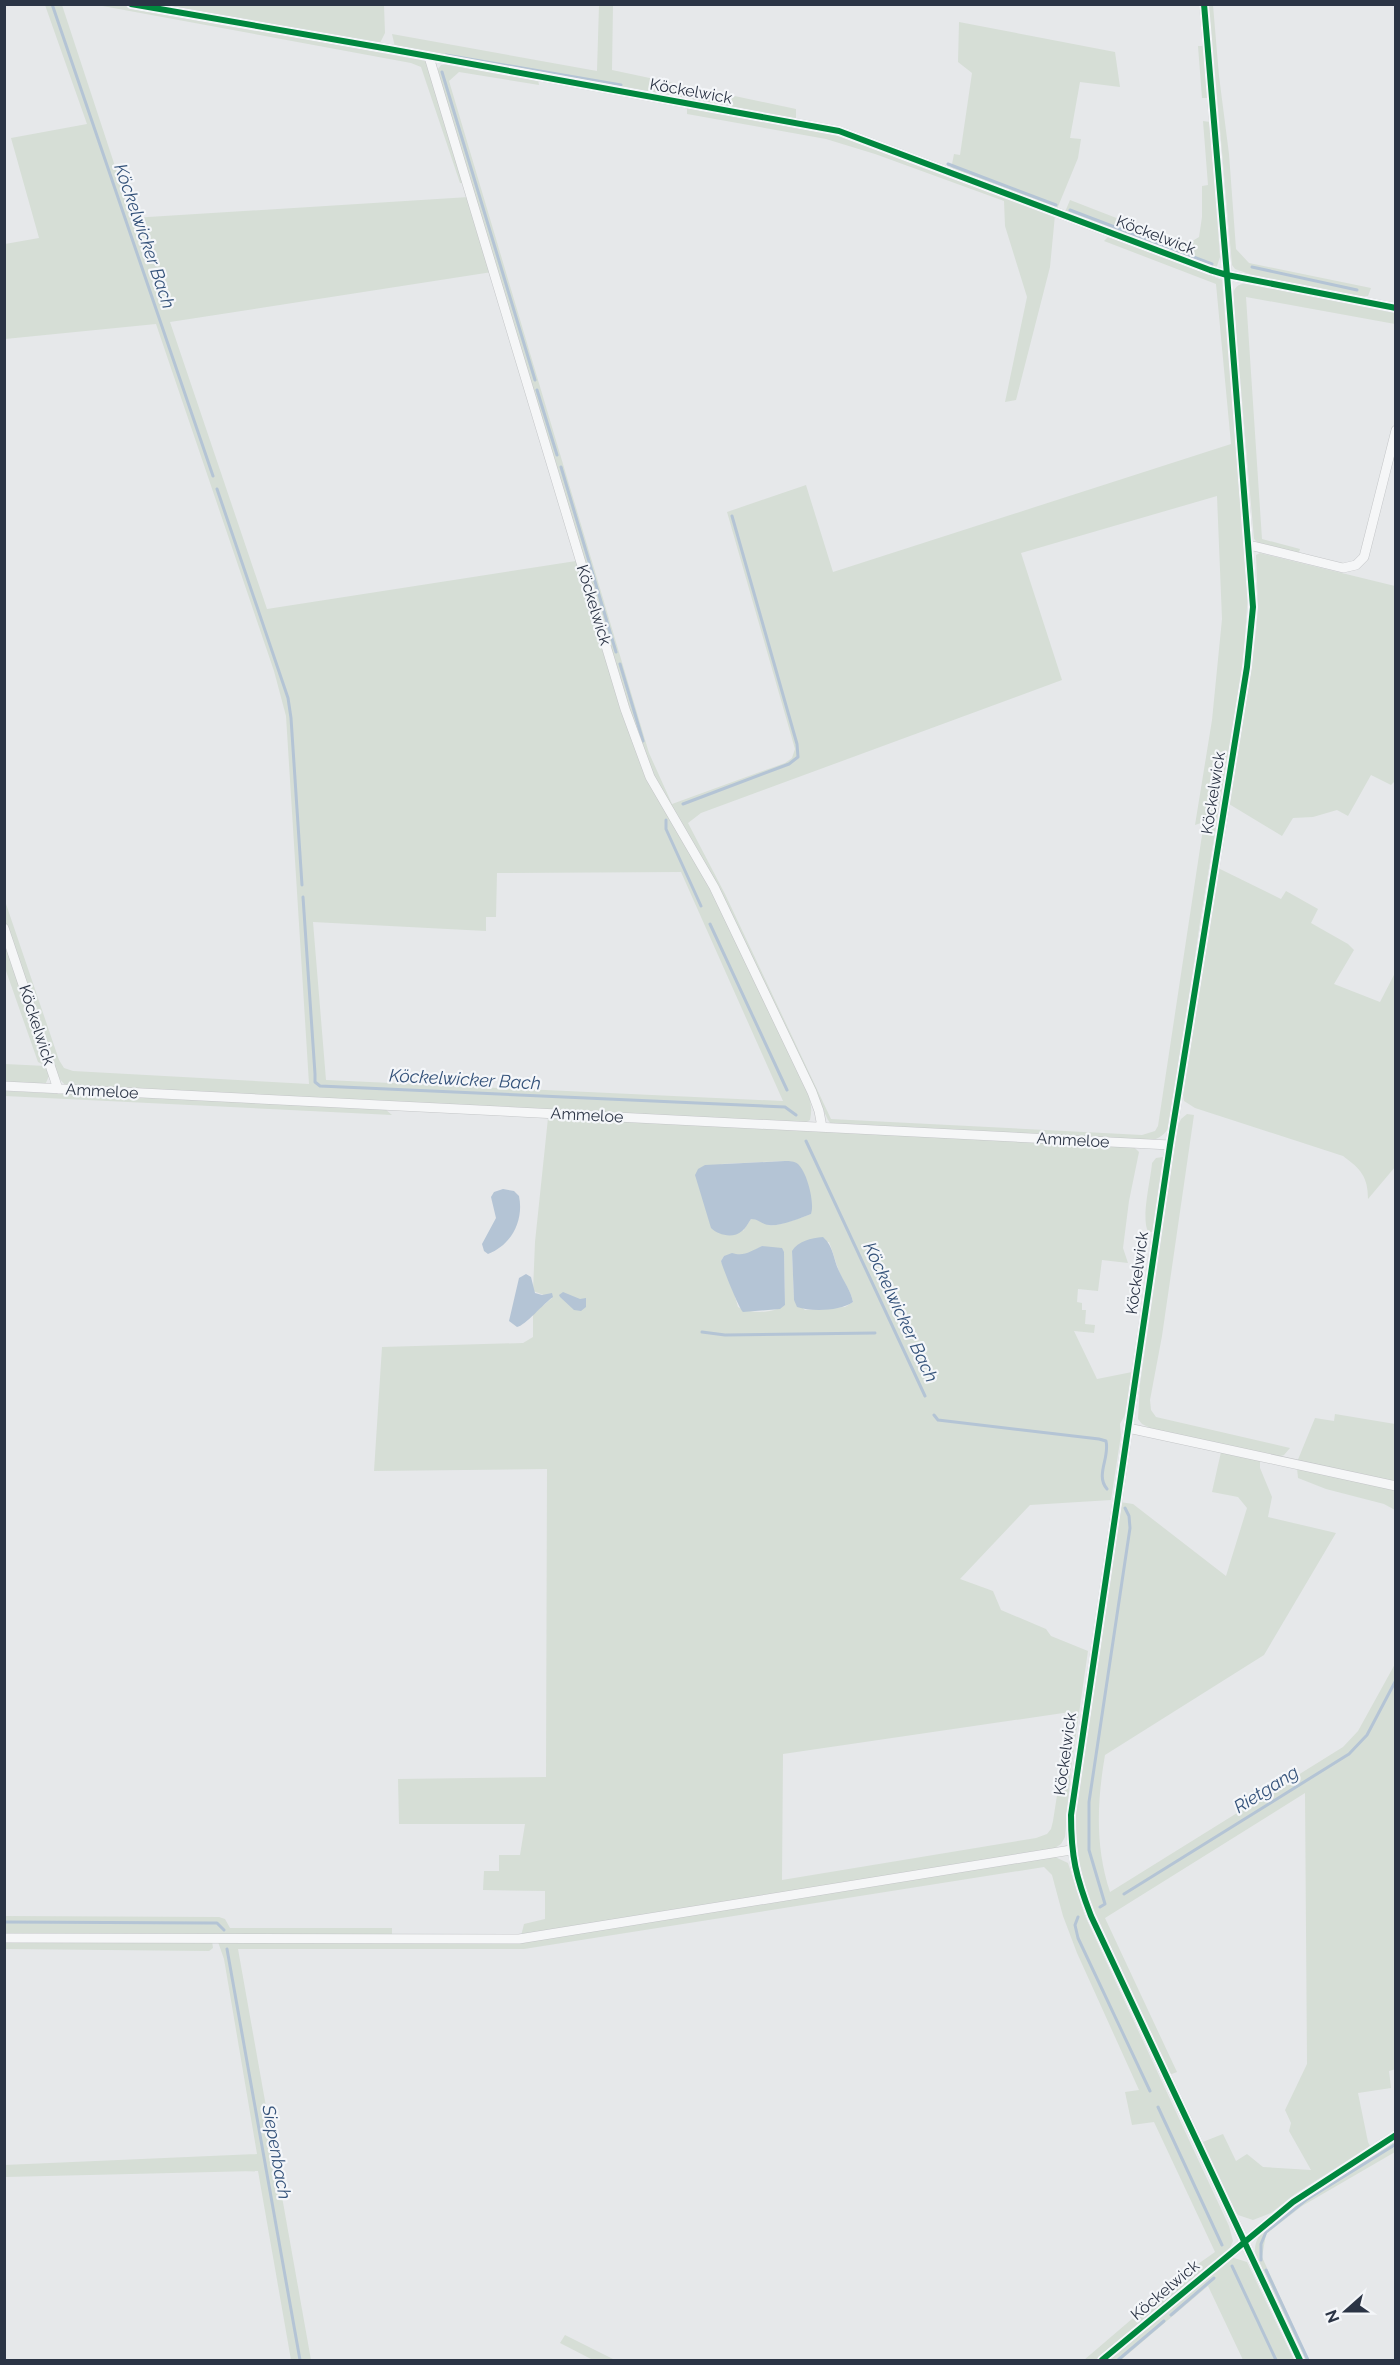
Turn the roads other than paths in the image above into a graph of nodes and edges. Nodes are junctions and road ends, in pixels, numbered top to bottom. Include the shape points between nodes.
1 (131, 4) edge
2 (1204, 4) edge
3 (429, 57) junction
4 (1227, 274) junction
5 (1395, 308) edge
6 (1395, 430) edge
7 (1249, 545) junction
8 (4, 928) edge
9 (4, 1086) edge
10 (58, 1089) junction
11 (822, 1127) junction
12 (1170, 1145) junction
13 (1128, 1428) junction
14 (1395, 1486) edge
15 (1071, 1850) junction
16 (4, 1938) edge
17 (1395, 2135) edge
18 (1245, 2241) junction
19 (1102, 2361) edge
20 (1300, 2361) edge

1 - 3 street, Köckelwick
2 - 4 street, Köckelwick
3 - 4 street, Köckelwick via 839,131
3 - 11 street, Köckelwick via 622,698 650,777 714,887 812,1092
4 - 5 street, Köckelwick
4 - 7 street, Köckelwick
6 - 7 street via 1364,558 1356,565 1343,568
7 - 12 street, Köckelwick via 1253,607 1247,667
8 - 10 street, Köckelwick
9 - 10 street, Ammeloe
10 - 11 street, Ammeloe
11 - 12 street, Ammeloe
12 - 13 street, Köckelwick
13 - 14 street
13 - 15 street, Köckelwick via 1075,1774
15 - 16 street via 519,1939
15 - 18 street, Köckelwick via 1091,1916
17 - 18 street, Köckelwick via 1293,2202
18 - 19 street, Köckelwick
18 - 20 street, Köckelwick

